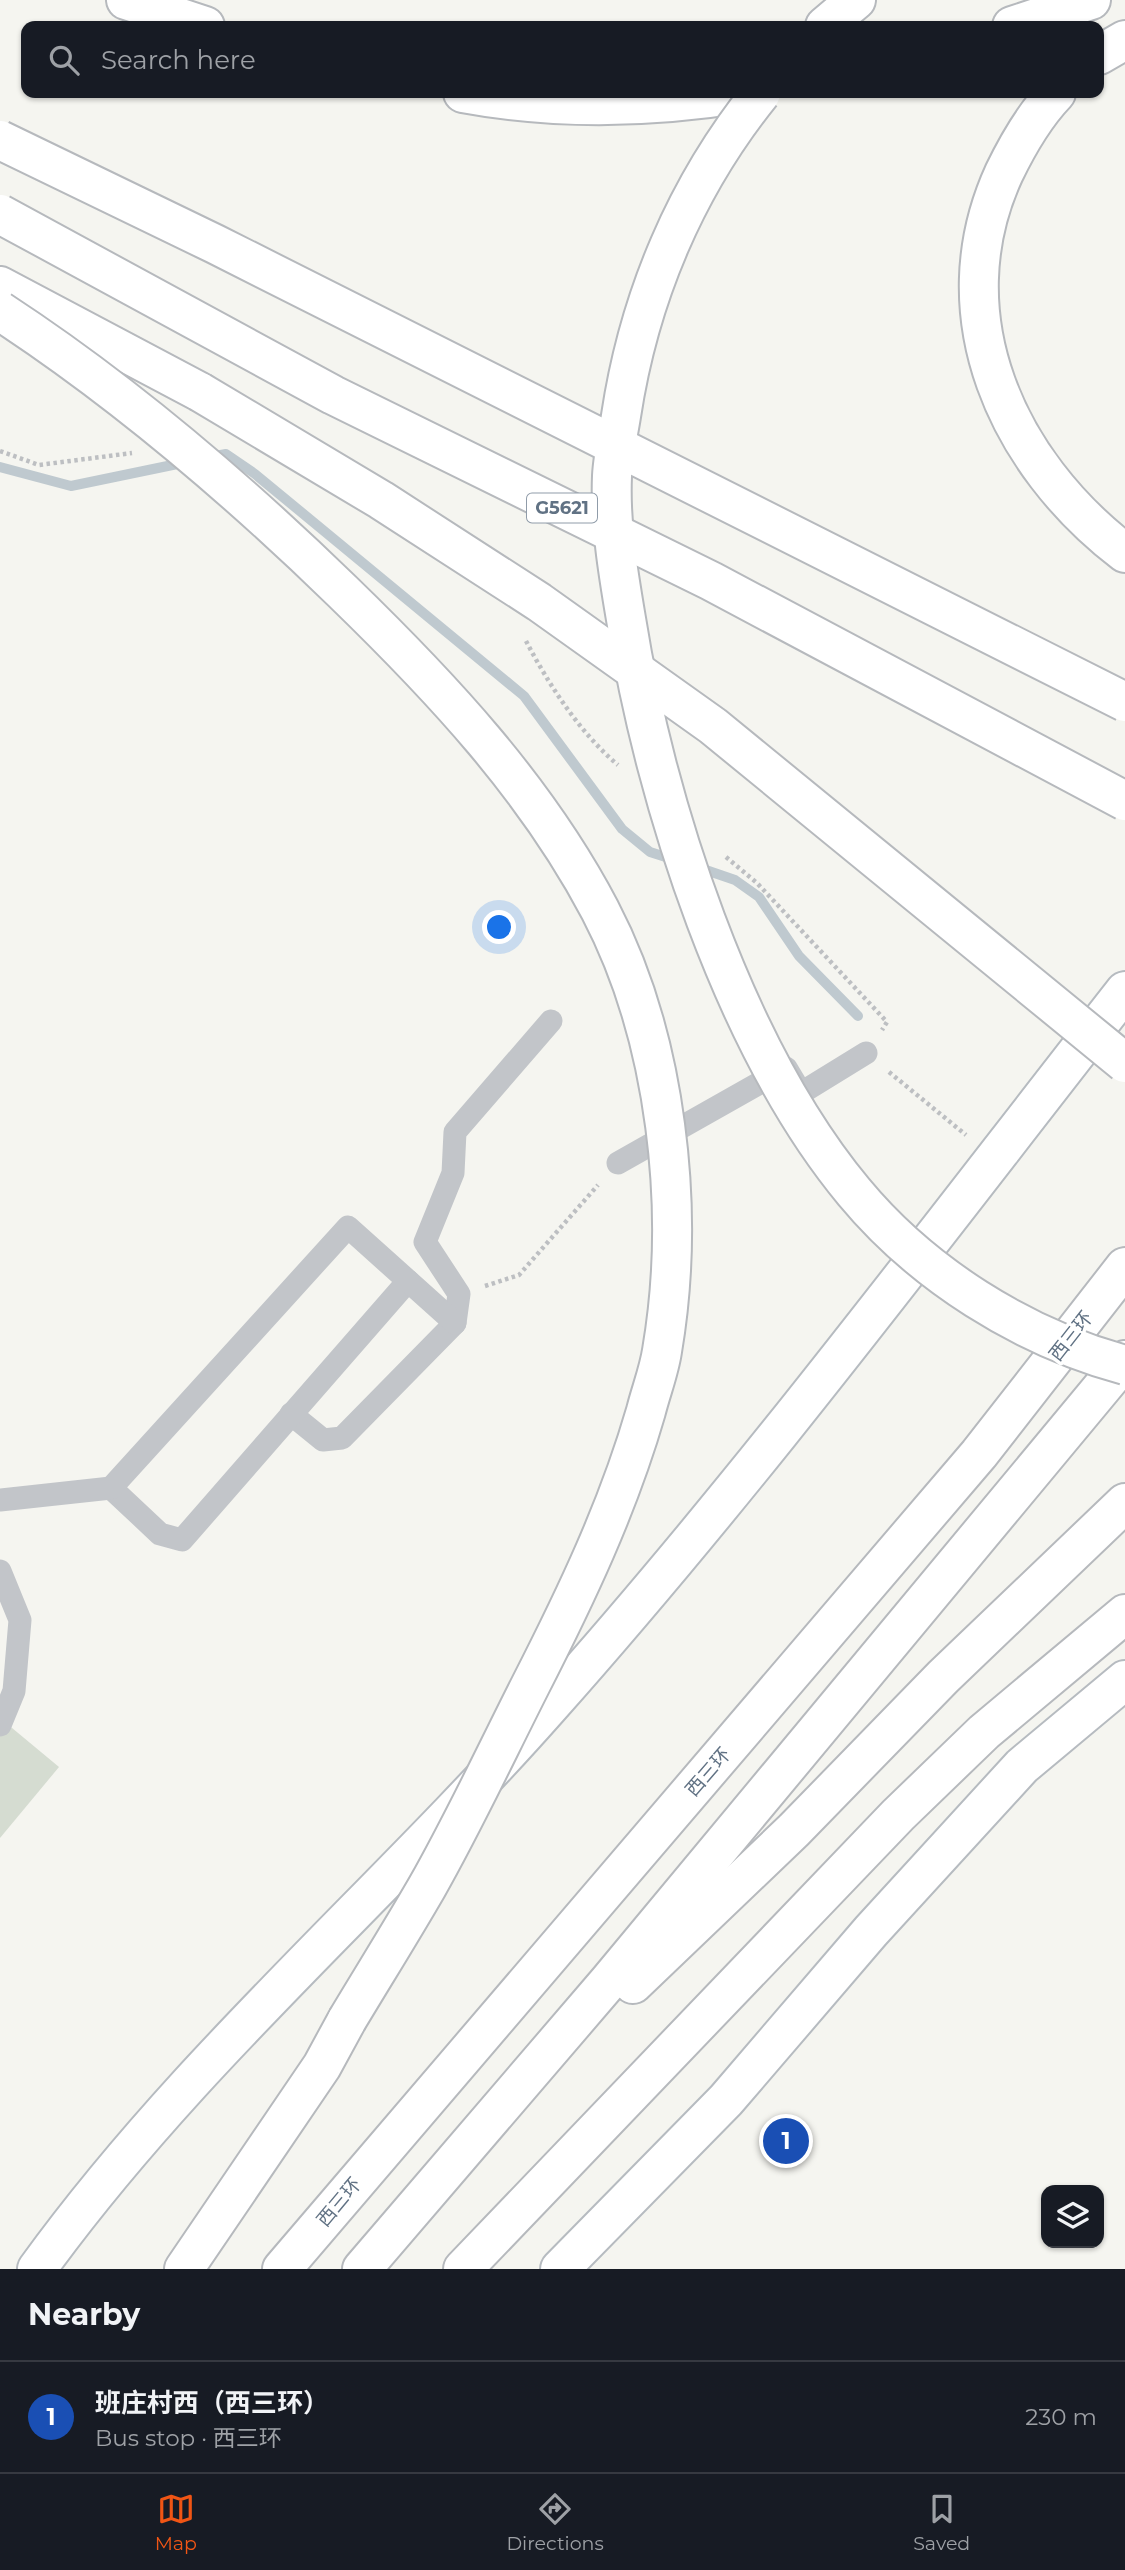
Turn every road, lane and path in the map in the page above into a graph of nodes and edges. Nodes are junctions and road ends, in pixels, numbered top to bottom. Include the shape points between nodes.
1 (126, 0) edge
2 (856, 0) edge
3 (1091, 0) edge
4 (190, 21) edge
5 (831, 21) edge
6 (1027, 21) edge
7 (1125, 40) edge
8 (1104, 52) edge
9 (514, 98) edge
10 (700, 98) edge
11 (757, 98) edge
12 (1051, 98) edge
13 (0, 140) edge
14 (0, 214) edge
15 (0, 286) edge
16 (0, 311) edge
17 (0, 451) edge
18 (144, 451) dead end
19 (1125, 552) edge
20 (522, 634) dead end
21 (1125, 702) edge
22 (625, 772) dead end
23 (1125, 801) edge
24 (716, 849) dead end
25 (1125, 991) edge
26 (551, 1021) dead end
27 (883, 1029) dead end
28 (866, 1053) joint
29 (1125, 1063) edge
30 (972, 1140) dead end
31 (618, 1163) joint
32 (1125, 1237) edge
33 (1125, 1267) edge
34 (408, 1281) junction
35 (459, 1294) junction
36 (455, 1323) junction
37 (1125, 1363) edge
38 (1039, 1378) junction
39 (291, 1415) junction
40 (111, 1488) junction
41 (0, 1500) edge
42 (1125, 1503) edge
43 (0, 1571) edge
44 (1125, 1614) edge
45 (1125, 1680) edge
46 (0, 1726) edge
47 (489, 2120) junction
48 (37, 2269) edge
49 (184, 2269) edge
50 (282, 2269) edge
51 (362, 2269) edge
52 (463, 2269) edge
53 (560, 2269) edge

1 - 4 main road
2 - 5 main road
3 - 6 main road
7 - 8 main road
9 - 10 main road via 585,105
11 - 37 main road, bridge via 694,191 656,276 628,368 612,474 614,550 635,678 670,812 731,979 763,1048 804,1122 854,1192 883,1223 959,1287 1040,1334 1081,1352
12 - 19 main road via 1016,148 996,190 978,268 984,349 1013,424 1069,503
13 - 21 main road, bridge
14 - 23 main road, G5621, bridge via 333,395 711,581
15 - 29 main road, bridge via 200,392 381,500 539,602 713,726
16 - 49 main road, bridge via 190,451 417,664 490,747 558,840 601,911 633,985 656,1071 669,1171 673,1262 662,1355 632,1458 591,1565 429,1883 322,2066
17 - 18 path via 39,465
20 - 22 path via 545,679 605,755
24 - 27 path via 757,883 887,1022
25 - 48 main road via 683,1551 547,1709 150,2125
26 - 35 lane via 455,1132 453,1173 425,1242
28 - 30 path
28 - 31 lane via 801,1093 786,1068
31 - 35 path via 519,1275
32 - 38 main road
33 - 38 main road, 西三环
34 - 36 lane
34 - 39 lane
34 - 40 lane via 348,1227
35 - 36 lane
36 - 39 lane via 342,1438 323,1440
37 - 47 main road
38 - 50 main road, 西三环 via 823,1638
39 - 40 lane via 182,1540 160,1534
40 - 41 lane
42 - 47 main road via 943,1677 794,1830
43 - 46 lane via 20,1620 14,1691
44 - 52 main road via 1007,1711 825,1889
45 - 53 main road via 1022,1766 871,1931 726,2100
47 - 51 main road

